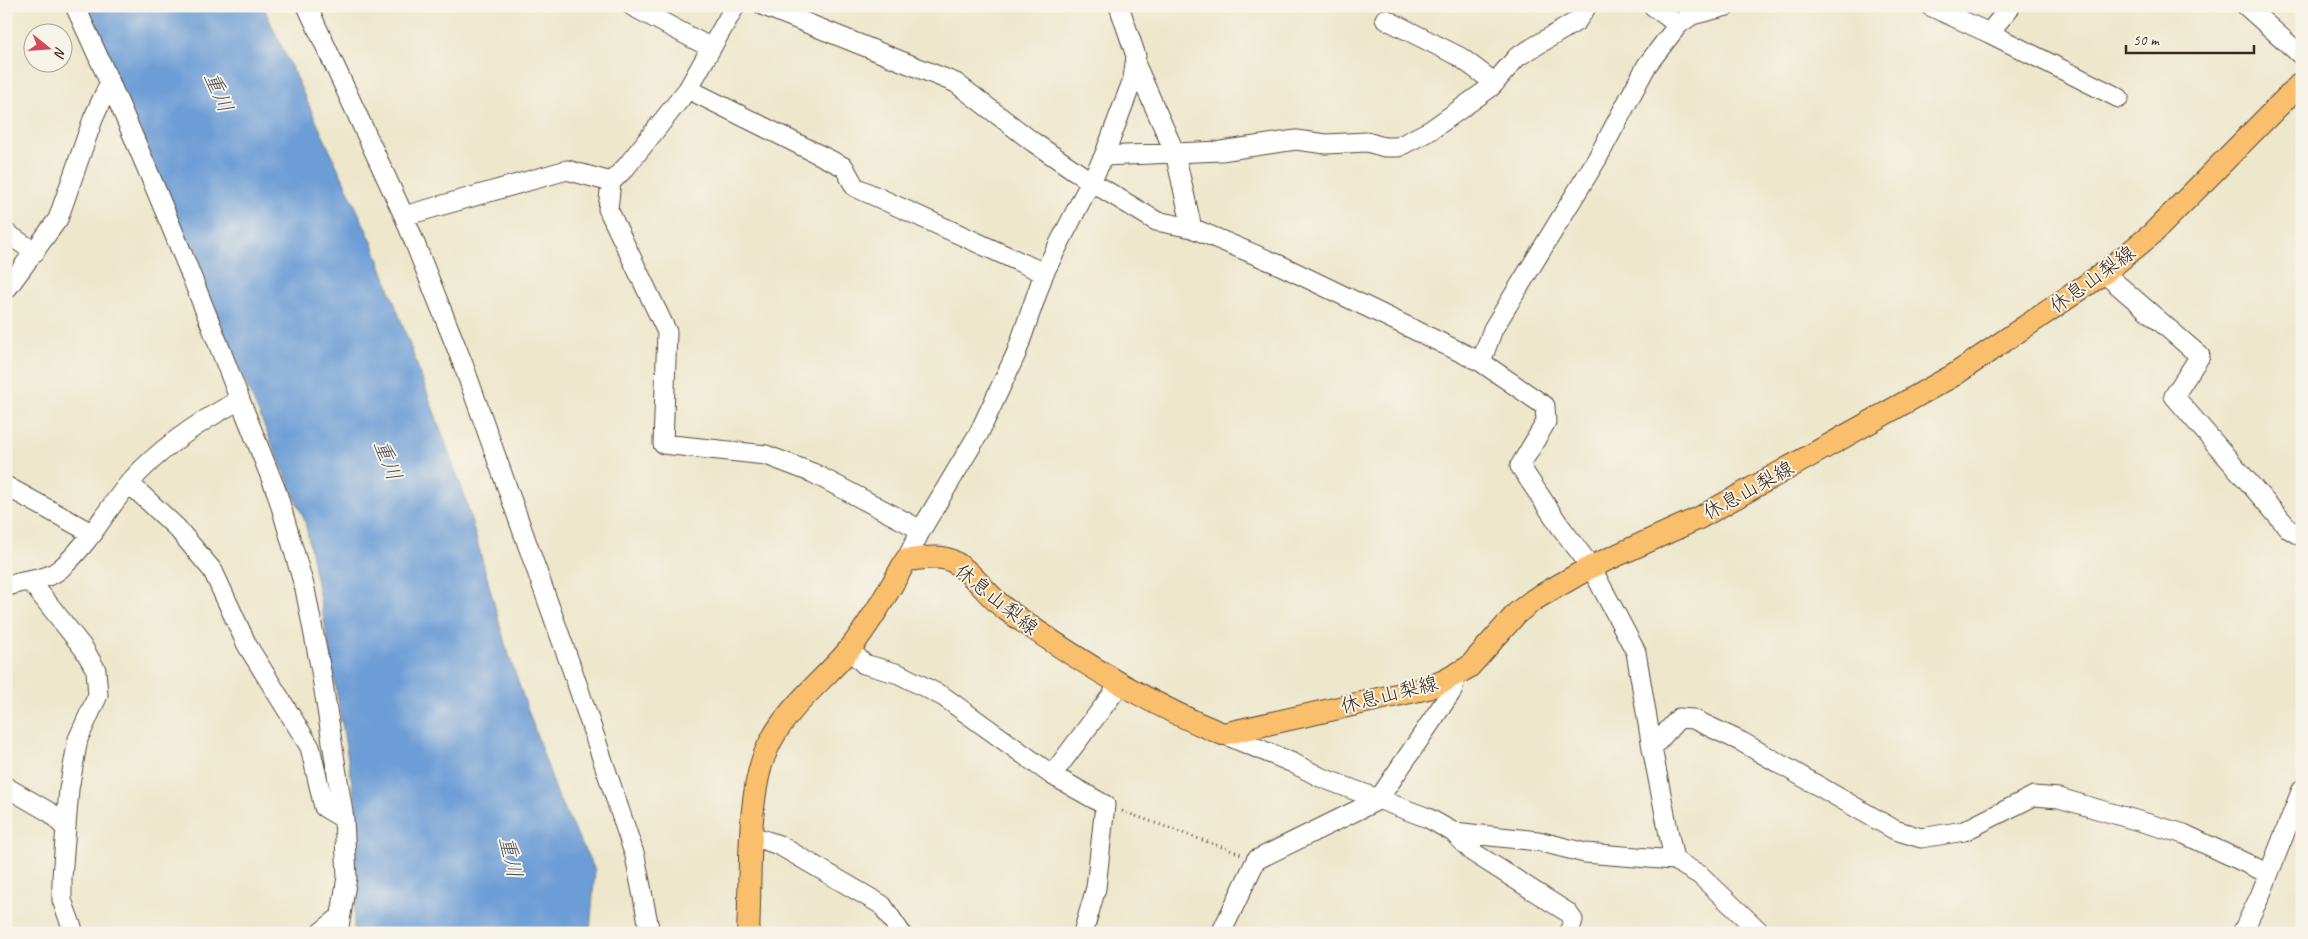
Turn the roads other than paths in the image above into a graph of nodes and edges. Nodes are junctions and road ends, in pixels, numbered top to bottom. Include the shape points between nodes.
1 (75, 6) edge
2 (307, 6) edge
3 (632, 6) edge
4 (736, 6) edge
5 (764, 6) edge
6 (1119, 6) edge
7 (1588, 6) edge
8 (1653, 6) edge
9 (1727, 6) edge
10 (1930, 6) edge
11 (2011, 6) edge
12 (2246, 6) edge
13 (1385, 19) dead end
14 (1678, 25) junction
15 (1989, 33) junction
16 (711, 48) junction
17 (2302, 56) edge
18 (1135, 63) junction
19 (110, 82) junction
20 (2302, 82) edge
21 (1495, 83) junction
22 (688, 89) junction
23 (2119, 98) dead end
24 (1175, 153) junction
25 (1104, 156) junction
26 (1090, 181) junction
27 (610, 182) junction
28 (404, 216) junction
29 (1192, 228) junction
30 (6, 233) edge
31 (35, 252) junction
32 (1044, 273) junction
33 (2104, 273) junction
34 (6, 290) edge
35 (1481, 362) junction
36 (240, 400) junction
37 (129, 484) junction
38 (6, 486) edge
39 (921, 530) junction
40 (93, 534) junction
41 (2302, 537) edge
42 (906, 560) junction
43 (1591, 567) junction
44 (31, 582) junction
45 (6, 587) edge
46 (849, 649) junction
47 (1456, 674) junction
48 (1121, 683) junction
49 (1223, 734) junction
50 (1652, 748) junction
51 (1052, 775) junction
52 (6, 787) edge
53 (2302, 789) edge
54 (1378, 800) junction
55 (344, 819) junction
56 (66, 829) junction
57 (1454, 832) junction
58 (752, 836) junction
59 (1674, 860) junction
60 (2267, 873) junction
61 (339, 925) edge
62 (74, 933) edge
63 (320, 933) edge
64 (650, 933) edge
65 (748, 933) edge
66 (901, 933) edge
67 (1083, 933) edge
68 (1221, 933) edge
69 (1569, 933) edge
70 (1761, 933) edge
71 (2242, 933) edge

1 - 19 street
2 - 28 street
3 - 16 street
4 - 16 street
5 - 26 street via 956,82 1033,142
6 - 18 street via 1136,56
7 - 21 street via 1577,21 1516,57
8 - 14 street
9 - 14 street via 1692,15
10 - 15 street
11 - 15 street
12 - 17 street
13 - 21 street via 1460,57
14 - 35 street via 1647,65 1597,159 1493,329
15 - 23 street
16 - 22 street
18 - 24 street
18 - 25 street via 1134,79
19 - 31 street via 93,119 58,219
19 - 36 street
20 - 33 main road, 休息山梨線 via 2152,234
21 - 24 street via 1431,130 1398,146 1384,148 1367,142 1326,144 1296,140 1221,151
22 - 27 street via 626,167
22 - 32 street via 844,167 855,187
24 - 25 street
24 - 29 street
25 - 26 street
26 - 29 street via 1156,221
26 - 32 street
27 - 28 street via 567,170
27 - 39 street via 608,209 667,332 663,444 766,455 814,473
28 - 64 street via 463,364 574,675 635,856
29 - 35 street via 1282,266
30 - 31 street
31 - 34 street
32 - 39 street via 1016,354 983,425
33 - 41 street via 2200,356 2174,396 2289,529
33 - 43 main road, 休息山梨線 via 1954,375 1699,518
35 - 43 street via 1545,406 1546,422 1520,466
36 - 37 street via 208,416 161,450
36 - 55 street via 277,493 305,589 322,671
37 - 40 street
37 - 55 street via 177,528 213,571 247,645 310,747 324,807
38 - 40 street
39 - 42 street
40 - 44 street via 59,570
42 - 46 main road
42 - 48 main road, 休息山梨線 via 940,557 955,562 1003,608 1048,640
43 - 47 main road, 休息山梨線 via 1517,613 1469,667
43 - 50 street via 1636,652
44 - 45 street
44 - 56 street via 84,649 96,670 98,695 78,739
46 - 51 street via 864,664 899,674 944,697
46 - 58 main road via 781,724 766,749 757,778
47 - 49 main road, 休息山梨線 via 1428,688
47 - 54 street via 1452,690
48 - 49 main road, 休息山梨線 via 1197,724
48 - 51 street
49 - 54 street
50 - 59 street
50 - 60 street via 1678,718 1692,719 1742,742 1895,830 1921,838 1964,831 2034,796 2058,798 2184,834
51 - 67 street via 1105,805 1096,888
52 - 56 street via 52,813
53 - 60 street
54 - 57 street via 1428,818
54 - 68 street via 1256,860
55 - 61 street via 347,877
56 - 62 street via 62,900
57 - 59 street via 1538,842 1585,853
57 - 69 street via 1474,853 1567,912 1573,920
58 - 65 main road
58 - 66 street via 779,845 882,905
59 - 70 street via 1700,875
60 - 71 street
61 - 63 street

